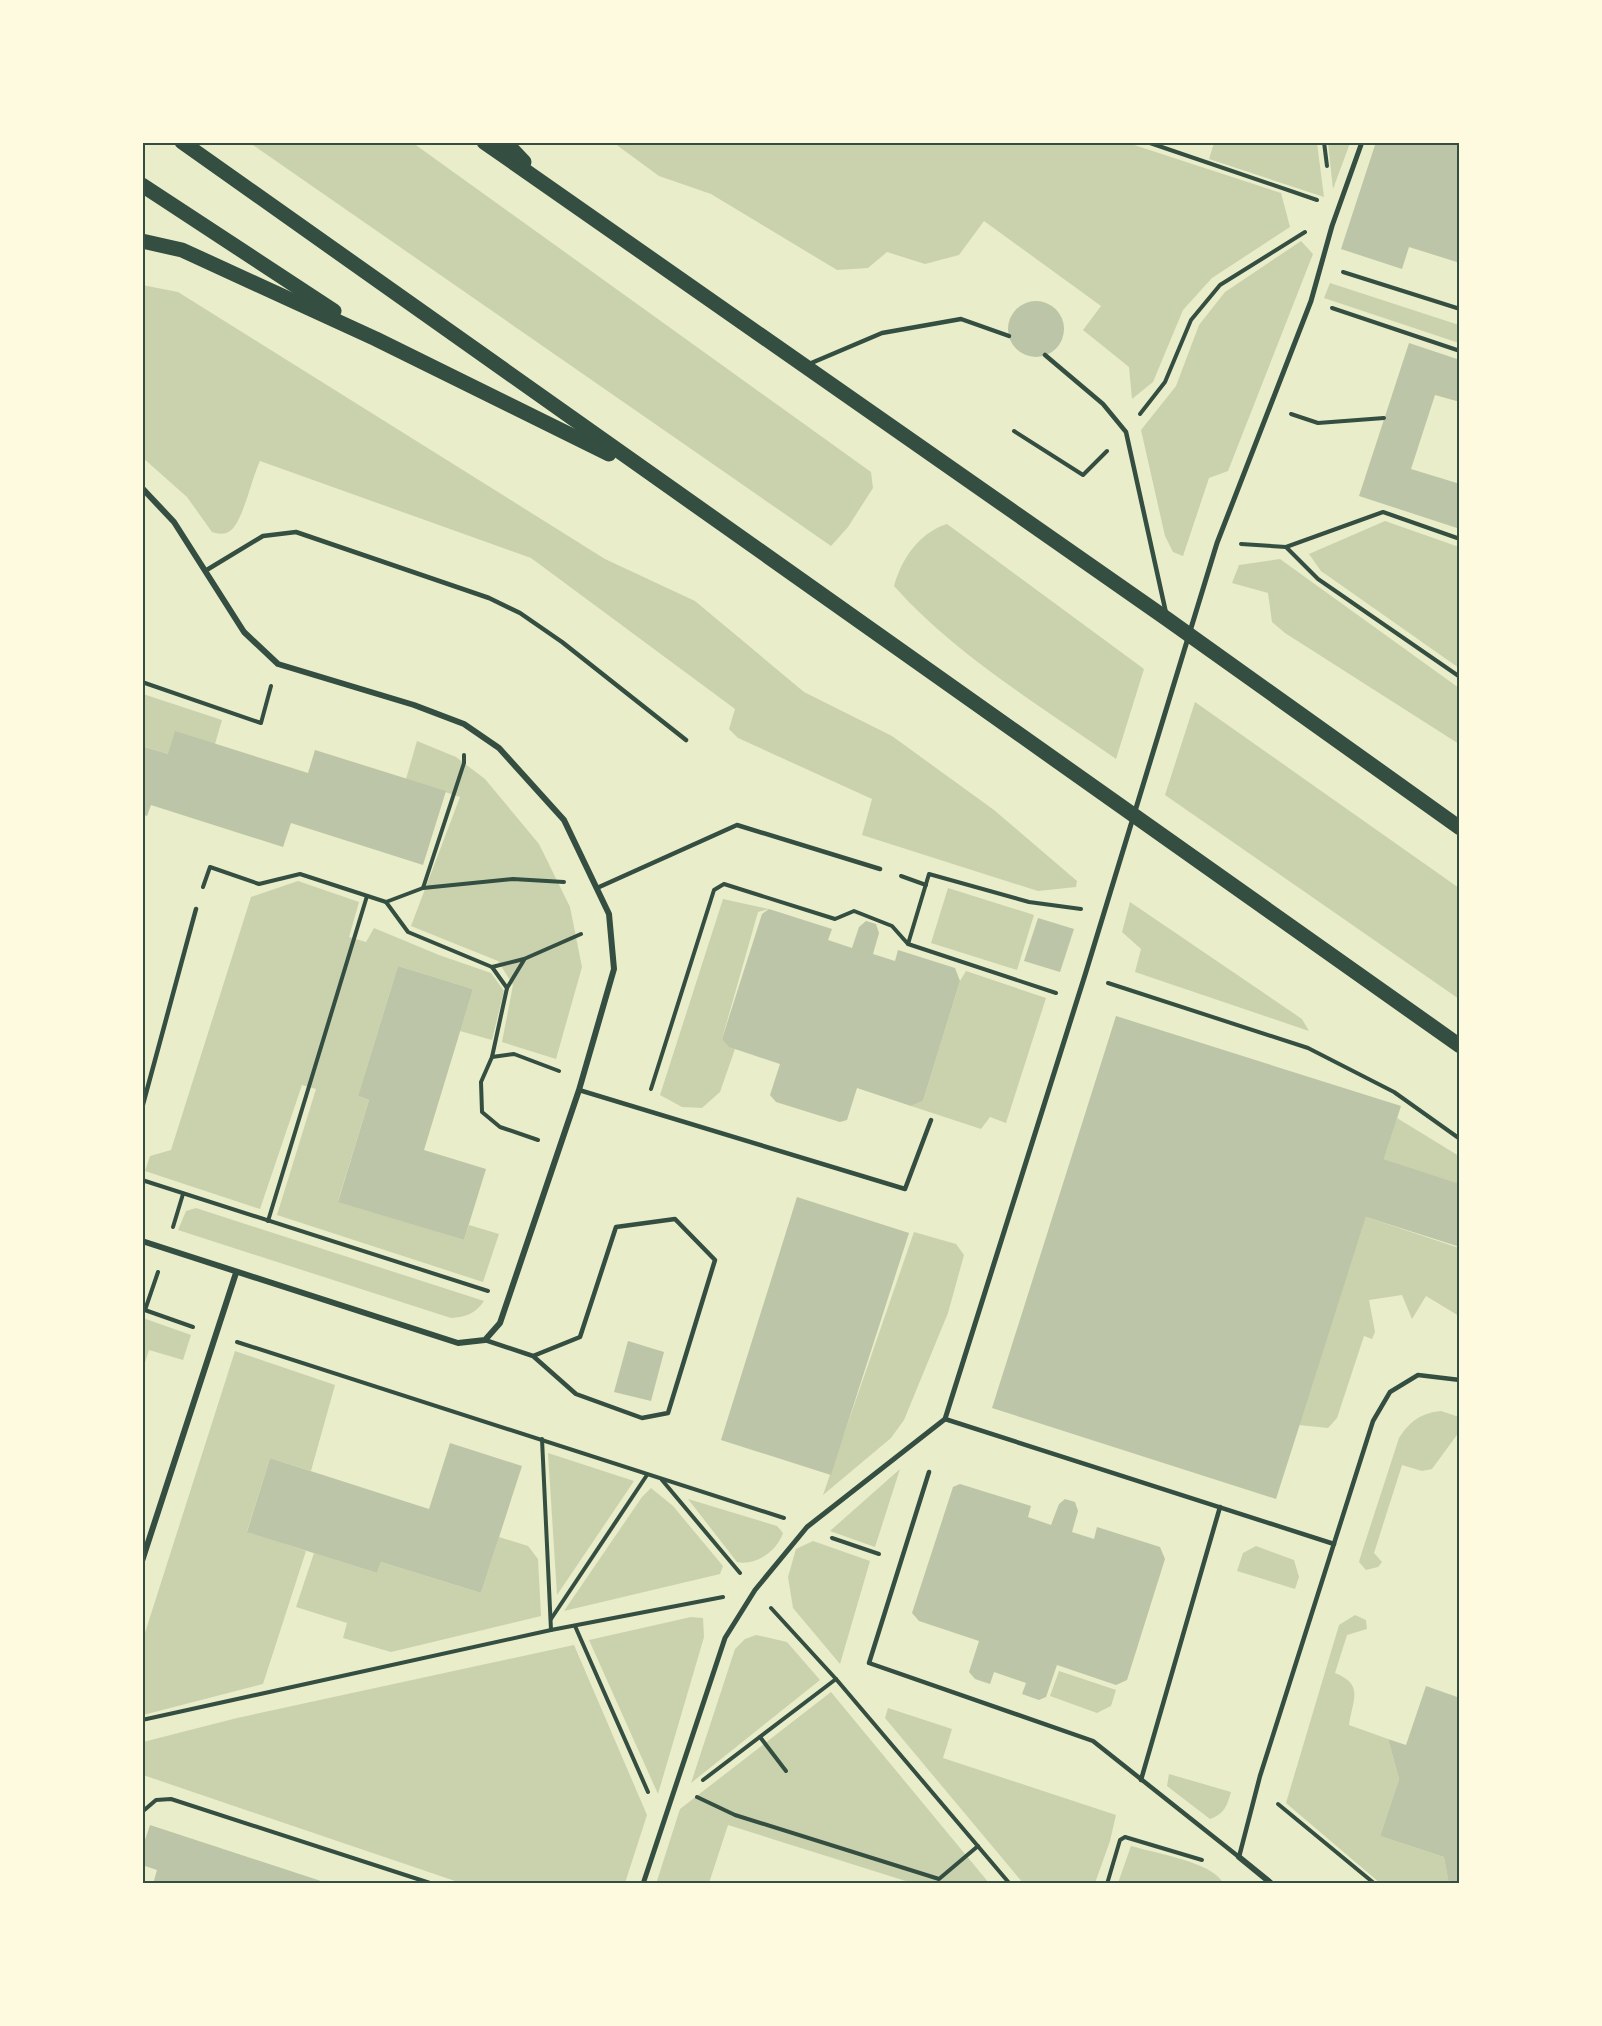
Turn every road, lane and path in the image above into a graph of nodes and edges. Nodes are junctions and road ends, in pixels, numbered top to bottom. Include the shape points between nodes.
1 (182, 142) edge
2 (484, 142) edge
3 (505, 142) edge
4 (1147, 142) edge
5 (1362, 142) edge
6 (142, 185) edge
7 (551, 190) junction
8 (1322, 202) dead end
9 (1332, 226) junction
10 (142, 241) edge
11 (1323, 266) junction
12 (1311, 301) junction
13 (1460, 309) edge
14 (1009, 336) dead end
15 (376, 339) junction
16 (1460, 351) edge
17 (1046, 355) dead end
18 (805, 366) junction
19 (1270, 408) junction
20 (1384, 418) dead end
21 (1014, 431) dead end
22 (1126, 432) junction
23 (652, 475) junction
24 (142, 488) edge
25 (1460, 539) edge
26 (1217, 543) junction
27 (1286, 547) junction
28 (205, 571) junction
29 (1167, 619) junction
30 (278, 664) junction
31 (1460, 677) edge
32 (142, 682) edge
33 (464, 724) junction
34 (686, 740) dead end
35 (1460, 828) edge
36 (880, 869) dead end
37 (564, 882) dead end
38 (423, 888) junction
39 (597, 888) junction
40 (367, 896) junction
41 (386, 903) junction
42 (196, 909) joint
43 (1102, 912) junction
44 (581, 934) dead end
45 (908, 944) junction
46 (524, 959) junction
47 (492, 967) junction
48 (1085, 975) junction
49 (507, 988) junction
50 (1076, 1000) junction
51 (1460, 1046) edge
52 (492, 1057) junction
53 (582, 1079) junction
54 (579, 1090) junction
55 (142, 1108) edge
56 (644, 1110) junction
57 (931, 1120) dead end
58 (1460, 1139) edge
59 (559, 1148) junction
60 (142, 1180) edge
61 (268, 1221) junction
62 (142, 1241) edge
63 (236, 1273) junction
64 (509, 1297) junction
65 (142, 1309) edge
66 (216, 1335) junction
67 (485, 1340) junction
68 (533, 1356) junction
69 (1460, 1380) edge
70 (945, 1419) junction
71 (542, 1439) junction
72 (929, 1472) dead end
73 (647, 1475) junction
74 (662, 1480) junction
75 (1220, 1507) junction
76 (807, 1527) junction
77 (1334, 1544) junction
78 (142, 1561) edge
79 (901, 1562) junction
80 (755, 1590) junction
81 (550, 1621) junction
82 (575, 1626) junction
83 (551, 1630) junction
84 (836, 1679) junction
85 (142, 1720) edge
86 (759, 1737) junction
87 (786, 1771) dead end
88 (1142, 1780) junction
89 (688, 1792) junction
90 (1277, 1804) dead end
91 (668, 1808) junction
92 (142, 1812) edge
93 (662, 1825) junction
94 (978, 1846) junction
95 (1239, 1857) junction
96 (1209, 1864) dead end
97 (433, 1884) edge
98 (643, 1884) edge
99 (1010, 1884) edge
100 (1107, 1884) edge
101 (1272, 1884) edge
102 (1375, 1884) edge

1 - 23 main road
2 - 7 main road
3 - 7 main road
4 - 8 path
5 - 9 street
6 - 15 main road
7 - 18 main road
9 - 11 street
9 - 22 path via 1299,233 1220,285 1191,320 1165,382
10 - 15 main road via 182,250
11 - 12 street
11 - 13 path
12 - 16 path
12 - 19 street
14 - 18 lane via 961,319 882,333
15 - 23 main road
17 - 22 lane via 1103,404
18 - 29 main road
19 - 20 path via 1318,423
19 - 26 street
21 - 22 path via 1083,475
22 - 29 lane
23 - 51 main road
24 - 28 street via 174,522
25 - 27 path via 1383,512
26 - 27 path
26 - 43 street
27 - 31 path via 1318,579
28 - 30 street via 244,632
28 - 34 lane via 263,536 296,532 489,598 562,642
29 - 35 main road
30 - 32 path via 261,723
30 - 33 street
33 - 38 path via 464,763
33 - 39 street via 499,748 564,820
36 - 39 lane via 737,825
37 - 38 path via 513,879
38 - 41 path
39 - 53 street via 609,914 614,969
40 - 41 path
40 - 42 path via 300,874 259,884 210,867
40 - 61 path
41 - 47 path via 408,932
42 - 55 lane
43 - 45 path via 1029,902 929,874
43 - 48 street
44 - 46 path
45 - 50 path
45 - 56 path via 892,926 854,911 835,919 724,884 714,890
46 - 47 path
46 - 49 path
47 - 49 path
48 - 50 street
48 - 58 path via 1308,1048 1394,1092
49 - 52 path
50 - 70 street
52 - 53 path via 514,1054
52 - 59 path via 481,1082 482,1112 500,1127
53 - 54 street
54 - 56 lane
54 - 59 street
56 - 57 lane via 905,1189
59 - 64 street
60 - 61 path
61 - 64 path
62 - 63 street
63 - 66 street
63 - 67 street via 458,1343
64 - 67 street via 500,1323
65 - 66 path
66 - 71 path
66 - 78 street
67 - 68 lane
68 - 68 lane via 576,1394 642,1419 668,1413 715,1260 675,1219 616,1227 580,1337
69 - 77 lane via 1418,1375 1390,1392 1372,1420
70 - 75 lane
70 - 76 street
71 - 73 path
71 - 81 path
72 - 79 lane
73 - 74 path
73 - 81 path
74 - 76 path
74 - 80 path
75 - 77 lane
75 - 88 lane
76 - 79 path
76 - 80 street
77 - 95 lane via 1260,1776
79 - 88 lane via 869,1663 1093,1741
80 - 82 path
80 - 84 path
80 - 91 street via 725,1638
81 - 83 path
82 - 83 path
82 - 93 path
83 - 85 path
84 - 86 path
84 - 94 path
86 - 87 path
86 - 89 path
88 - 95 lane
89 - 91 path
89 - 94 path via 735,1815 939,1879
90 - 102 path
91 - 93 street
92 - 97 path via 156,1800 171,1799
93 - 98 street
94 - 99 path
95 - 101 street
96 - 100 path via 1125,1837 1120,1840

